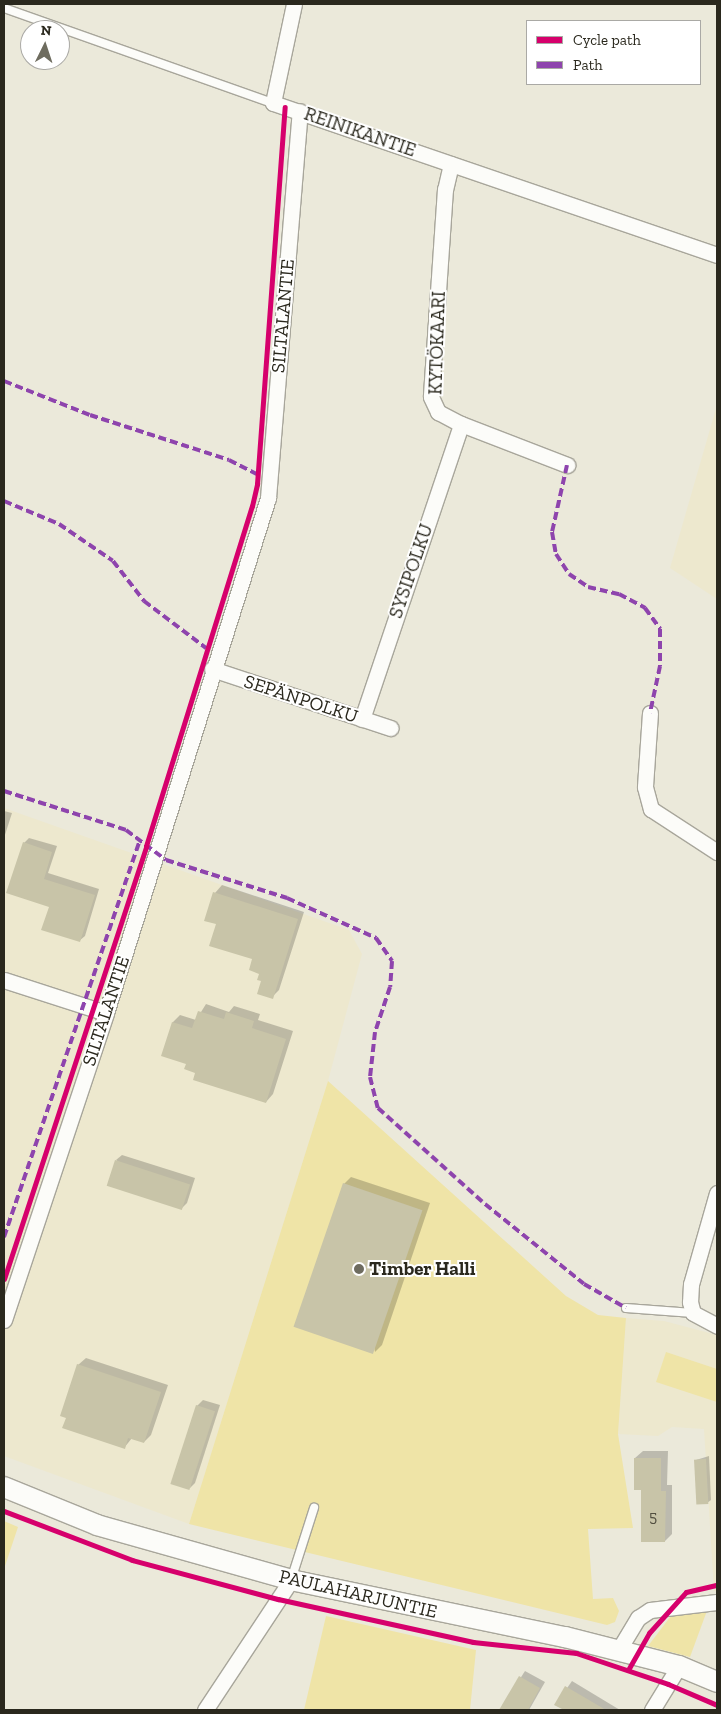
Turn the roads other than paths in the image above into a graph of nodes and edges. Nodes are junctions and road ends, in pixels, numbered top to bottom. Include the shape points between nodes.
1 (294, 4) edge
2 (4, 8) edge
3 (273, 103) junction
4 (300, 111) junction
5 (451, 164) junction
6 (717, 255) edge
7 (461, 424) junction
8 (567, 465) dead end
9 (212, 669) junction
10 (650, 713) dead end
11 (362, 719) junction
12 (390, 728) dead end
13 (717, 852) edge
14 (4, 980) edge
15 (106, 1013) junction
16 (717, 1193) edge
17 (626, 1308) dead end
18 (693, 1313) junction
19 (4, 1320) edge
20 (717, 1326) edge
21 (4, 1487) edge
22 (314, 1508) dead end
23 (291, 1580) junction
24 (717, 1602) edge
25 (618, 1651) junction
26 (679, 1666) junction
27 (717, 1682) edge
28 (205, 1710) edge
29 (652, 1710) edge

1 - 3 street
2 - 3 lane, REINIKANTIE
3 - 4 street, REINIKANTIE
4 - 5 street, REINIKANTIE
4 - 9 street, SILTALANTIE via 268,498
5 - 6 street, REINIKANTIE
5 - 7 street, KYTÖKAARI via 445,189 431,397 438,412
7 - 8 street, KYTÖKAARI
7 - 11 street, SYSIPOLKU
9 - 11 street, SEPÄNPOLKU
9 - 15 street, SILTALANTIE
10 - 13 street via 645,787 651,809
11 - 12 street, SEPÄNPOLKU
14 - 15 street
15 - 19 street, SILTALANTIE
16 - 18 street via 692,1284
17 - 18 lane
18 - 20 street
21 - 23 main road, PAULAHARJUNTIE via 96,1525
22 - 23 lane
23 - 25 main road, PAULAHARJUNTIE
23 - 28 street
24 - 25 street via 650,1610 638,1618
25 - 26 main road, PAULAHARJUNTIE
26 - 27 main road, PAULAHARJUNTIE
26 - 29 street

